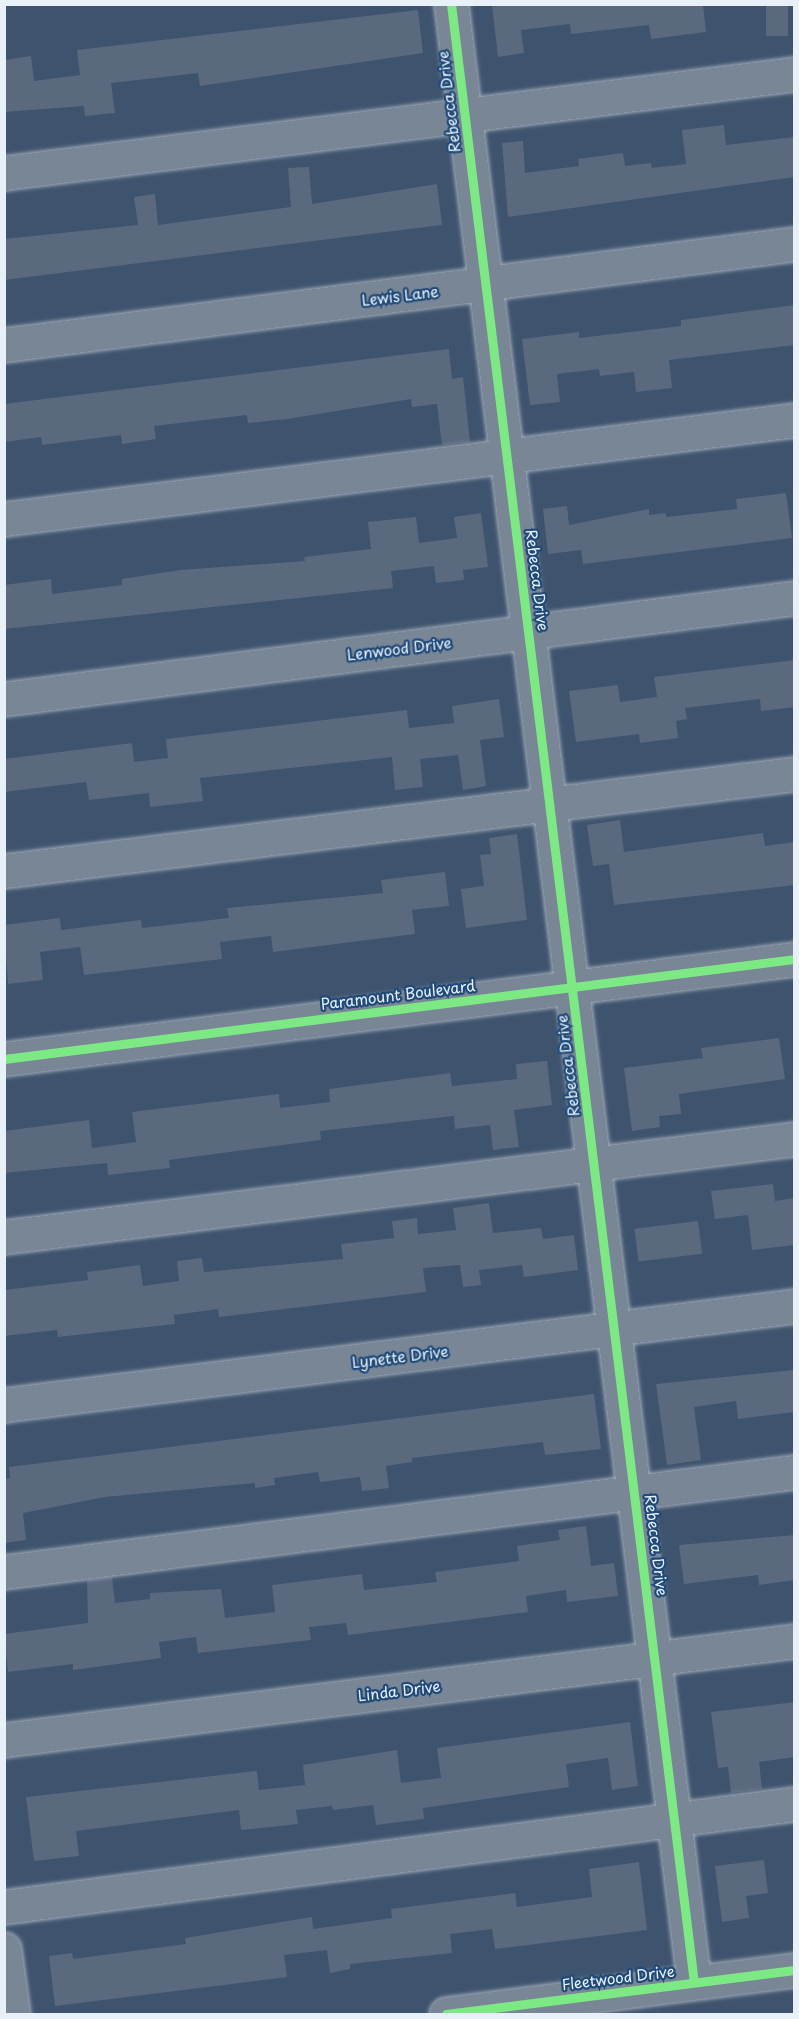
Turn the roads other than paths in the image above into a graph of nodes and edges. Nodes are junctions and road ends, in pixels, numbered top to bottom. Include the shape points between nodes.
1 (451, 4) edge
2 (795, 74) edge
3 (465, 115) junction
4 (4, 173) edge
5 (795, 244) edge
6 (486, 284) junction
7 (4, 345) edge
8 (795, 420) edge
9 (507, 455) junction
10 (4, 519) edge
11 (795, 598) edge
12 (529, 632) junction
13 (4, 699) edge
14 (795, 774) edge
15 (550, 803) junction
16 (4, 871) edge
17 (795, 959) edge
18 (573, 988) junction
19 (4, 1059) edge
20 (795, 1138) edge
21 (594, 1164) junction
22 (4, 1237) edge
23 (795, 1306) edge
24 (615, 1329) junction
25 (4, 1405) edge
26 (795, 1472) edge
27 (635, 1491) junction
28 (4, 1572) edge
29 (795, 1641) edge
30 (656, 1658) junction
31 (4, 1740) edge
32 (795, 1804) edge
33 (675, 1818) junction
34 (4, 1907) edge
35 (4, 1949) edge
36 (795, 1970) edge
37 (694, 1982) junction
38 (13, 2014) edge
39 (446, 2014) edge

1 - 3 street, Rebecca Drive
2 - 3 street
3 - 4 street
3 - 6 street, Rebecca Drive
5 - 6 street, Lewis Lane
6 - 7 street, Lewis Lane
6 - 9 street, Rebecca Drive
8 - 9 street
9 - 10 street
9 - 12 street, Rebecca Drive
11 - 12 street, Lenwood Drive
12 - 13 street, Lenwood Drive
12 - 15 street, Rebecca Drive
14 - 15 street
15 - 16 street
15 - 18 street, Rebecca Drive
17 - 18 street, Paramount Boulevard
18 - 19 street, Paramount Boulevard
18 - 21 street, Rebecca Drive
20 - 21 street
21 - 22 street
21 - 24 street, Rebecca Drive
23 - 24 street, Lynette Drive
24 - 25 street, Lynette Drive
24 - 27 street, Rebecca Drive
26 - 27 street
27 - 28 street
27 - 30 street, Rebecca Drive
29 - 30 street, Linda Drive
30 - 31 street, Linda Drive
30 - 33 street, Rebecca Drive
32 - 33 street
33 - 34 street
33 - 37 street, Rebecca Drive
35 - 38 street
36 - 37 street, Fleetwood Drive
37 - 39 street, Fleetwood Drive

